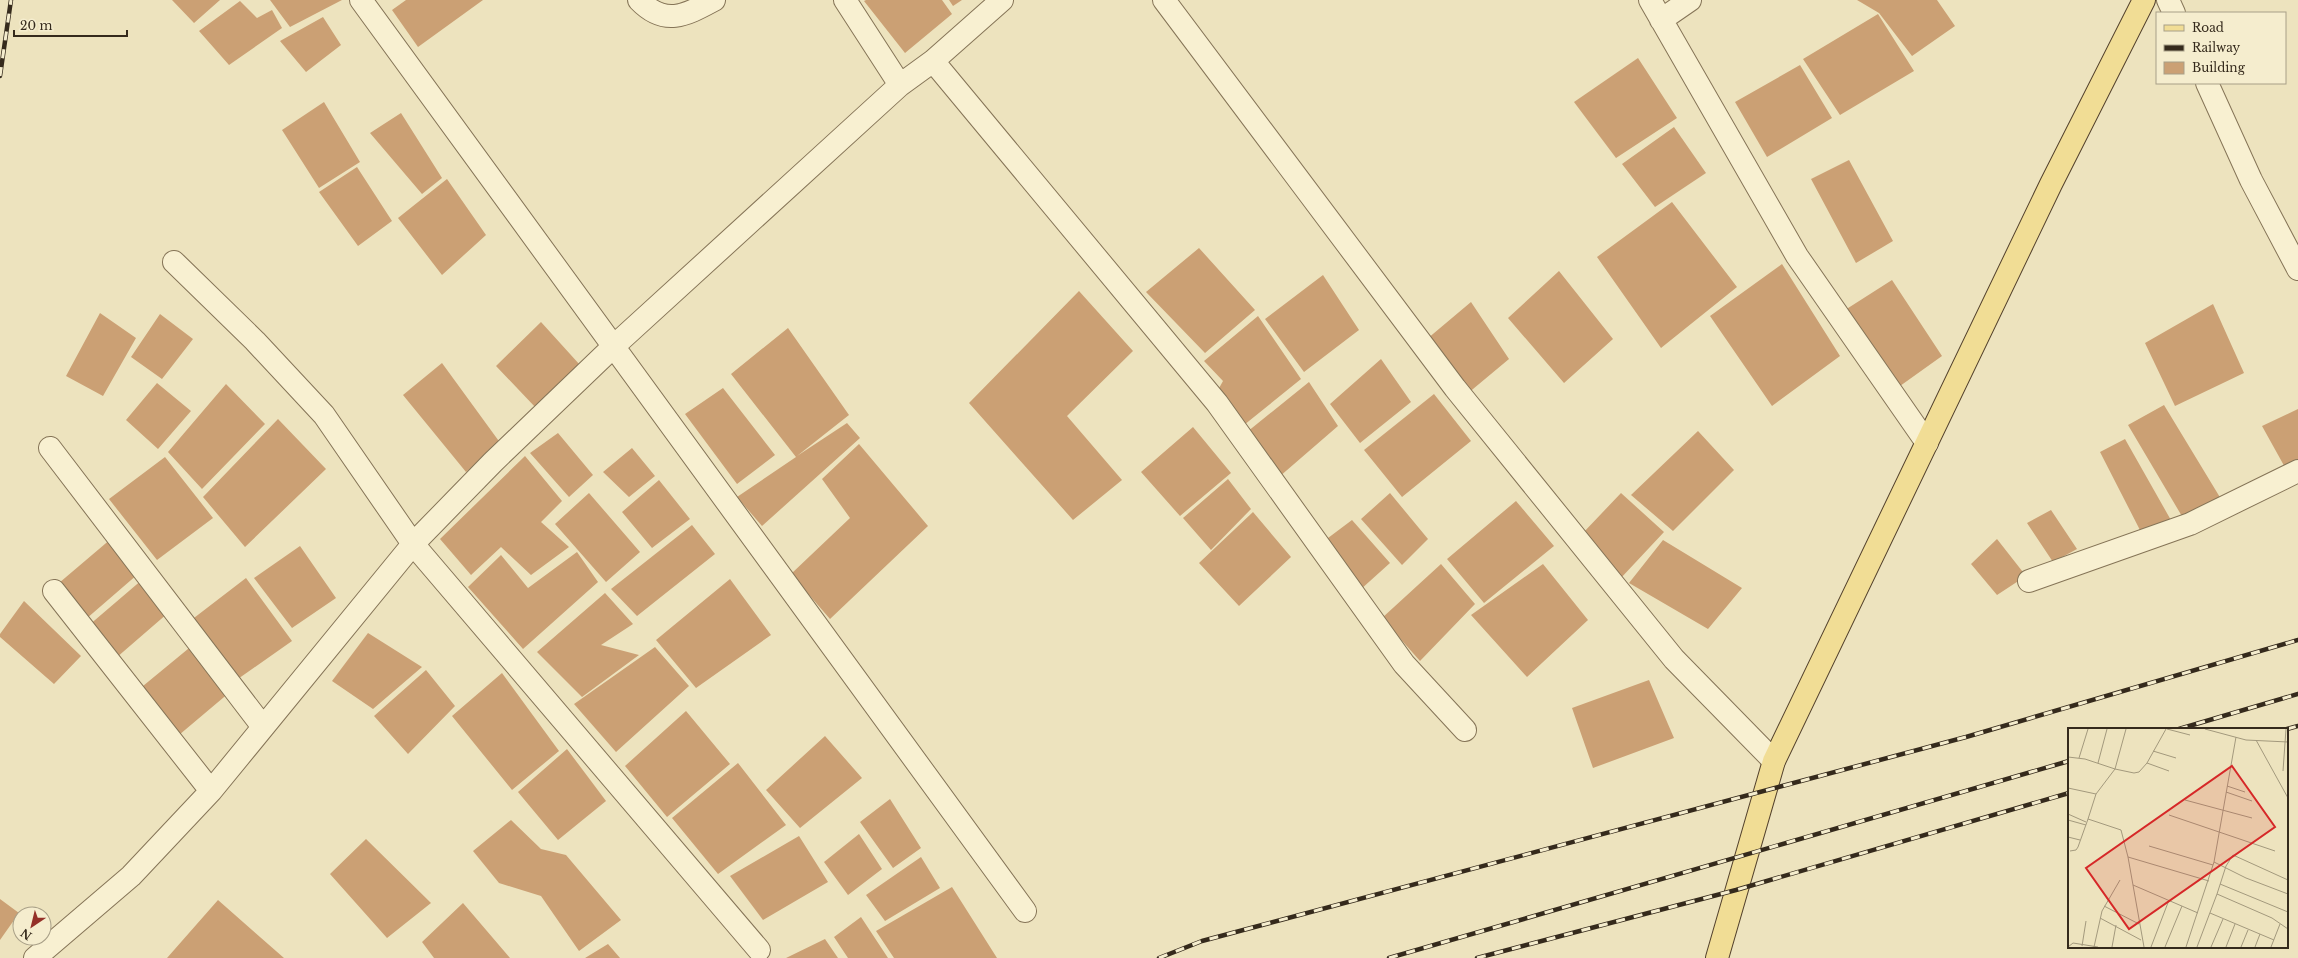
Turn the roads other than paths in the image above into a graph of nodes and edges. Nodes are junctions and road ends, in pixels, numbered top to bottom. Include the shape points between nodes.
1 (361, 0) edge
2 (639, 0) edge
3 (714, 0) edge
4 (844, 0) edge
5 (1002, 0) edge
6 (1164, 0) edge
7 (1650, 0) edge
8 (1690, 0) edge
9 (2144, 0) edge
10 (2168, 0) edge
11 (2174, 12) edge
12 (1661, 20) junction
13 (933, 61) junction
14 (2207, 84) edge
15 (900, 85) junction
16 (174, 262) dead end
17 (2298, 269) edge
18 (614, 346) junction
19 (1927, 442) junction
20 (50, 448) dead end
21 (2298, 471) edge
22 (413, 544) junction
23 (2029, 581) dead end
24 (54, 591) dead end
25 (263, 727) junction
26 (1465, 730) dead end
27 (1774, 761) junction
28 (211, 791) junction
29 (1024, 911) dead end
30 (759, 950) dead end
31 (35, 958) edge
32 (1717, 958) edge

1 - 18 street
2 - 3 street via 646,8 659,15 675,18
4 - 15 street
5 - 13 street
6 - 27 street via 1460,394 1674,659
7 - 12 street
8 - 12 street
9 - 19 main road via 2051,184
10 - 11 street
12 - 19 street via 1797,256
13 - 15 street
13 - 26 street via 1217,403 1404,664
14 - 17 street via 2251,180
15 - 18 street
16 - 22 street via 255,341 324,415
18 - 22 street via 493,462
18 - 29 street
19 - 27 main road
20 - 25 street
21 - 23 street via 2190,524
22 - 25 street
22 - 30 street
24 - 28 street
25 - 28 street
27 - 32 main road
28 - 31 street via 131,876

